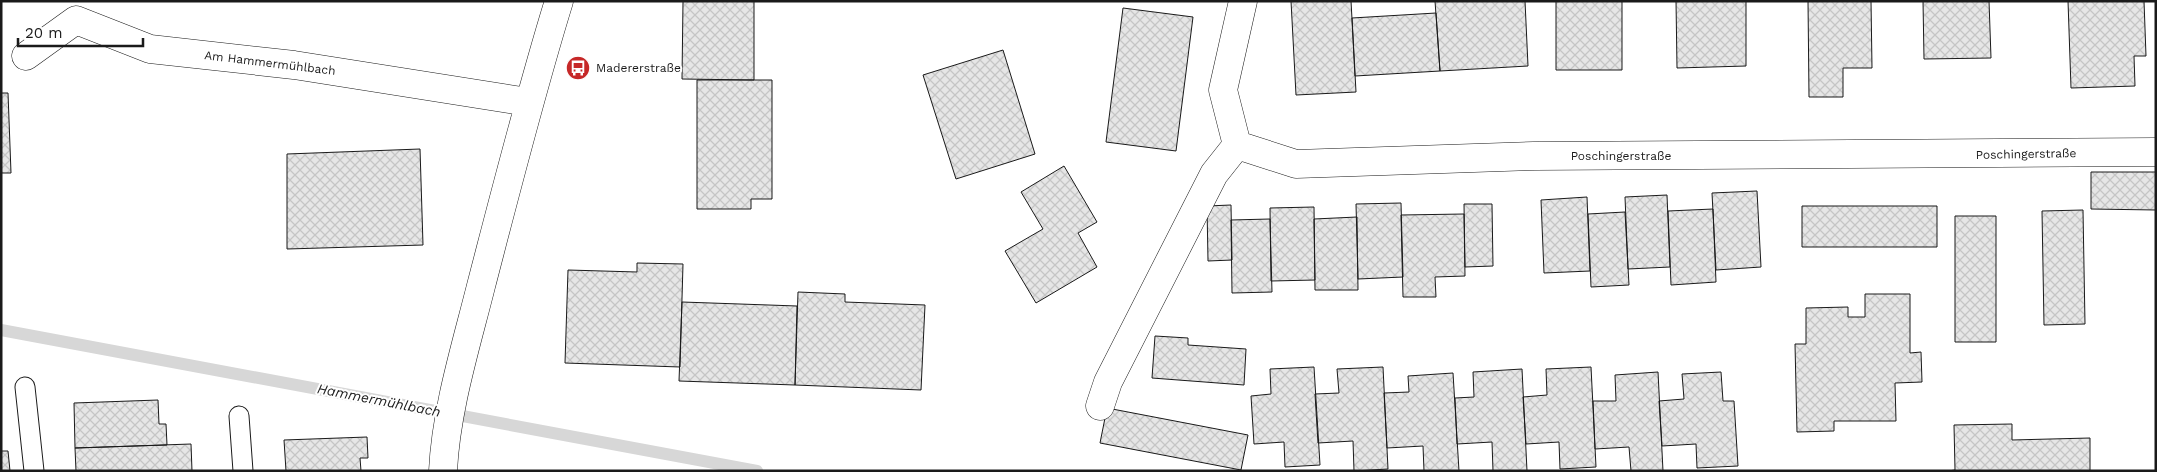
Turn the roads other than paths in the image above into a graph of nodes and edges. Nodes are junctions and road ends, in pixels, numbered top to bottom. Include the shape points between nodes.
1 (559, 1) edge
2 (1243, 1) edge
3 (26, 56) dead end
4 (528, 102) junction
5 (1237, 145) junction
6 (2156, 152) edge
7 (25, 387) dead end
8 (1100, 406) dead end
9 (239, 416) dead end
10 (444, 458) edge
11 (34, 471) edge
12 (243, 471) edge

1 - 4 street
2 - 5 street via 1223,90
3 - 4 street, Am Hammermühlbach via 76,20 150,50 303,66
4 - 10 street via 462,365
5 - 6 street, Poschingerstraße via 1296,164 1534,156
5 - 8 street via 1214,174 1108,382
7 - 11 lane
9 - 12 lane

